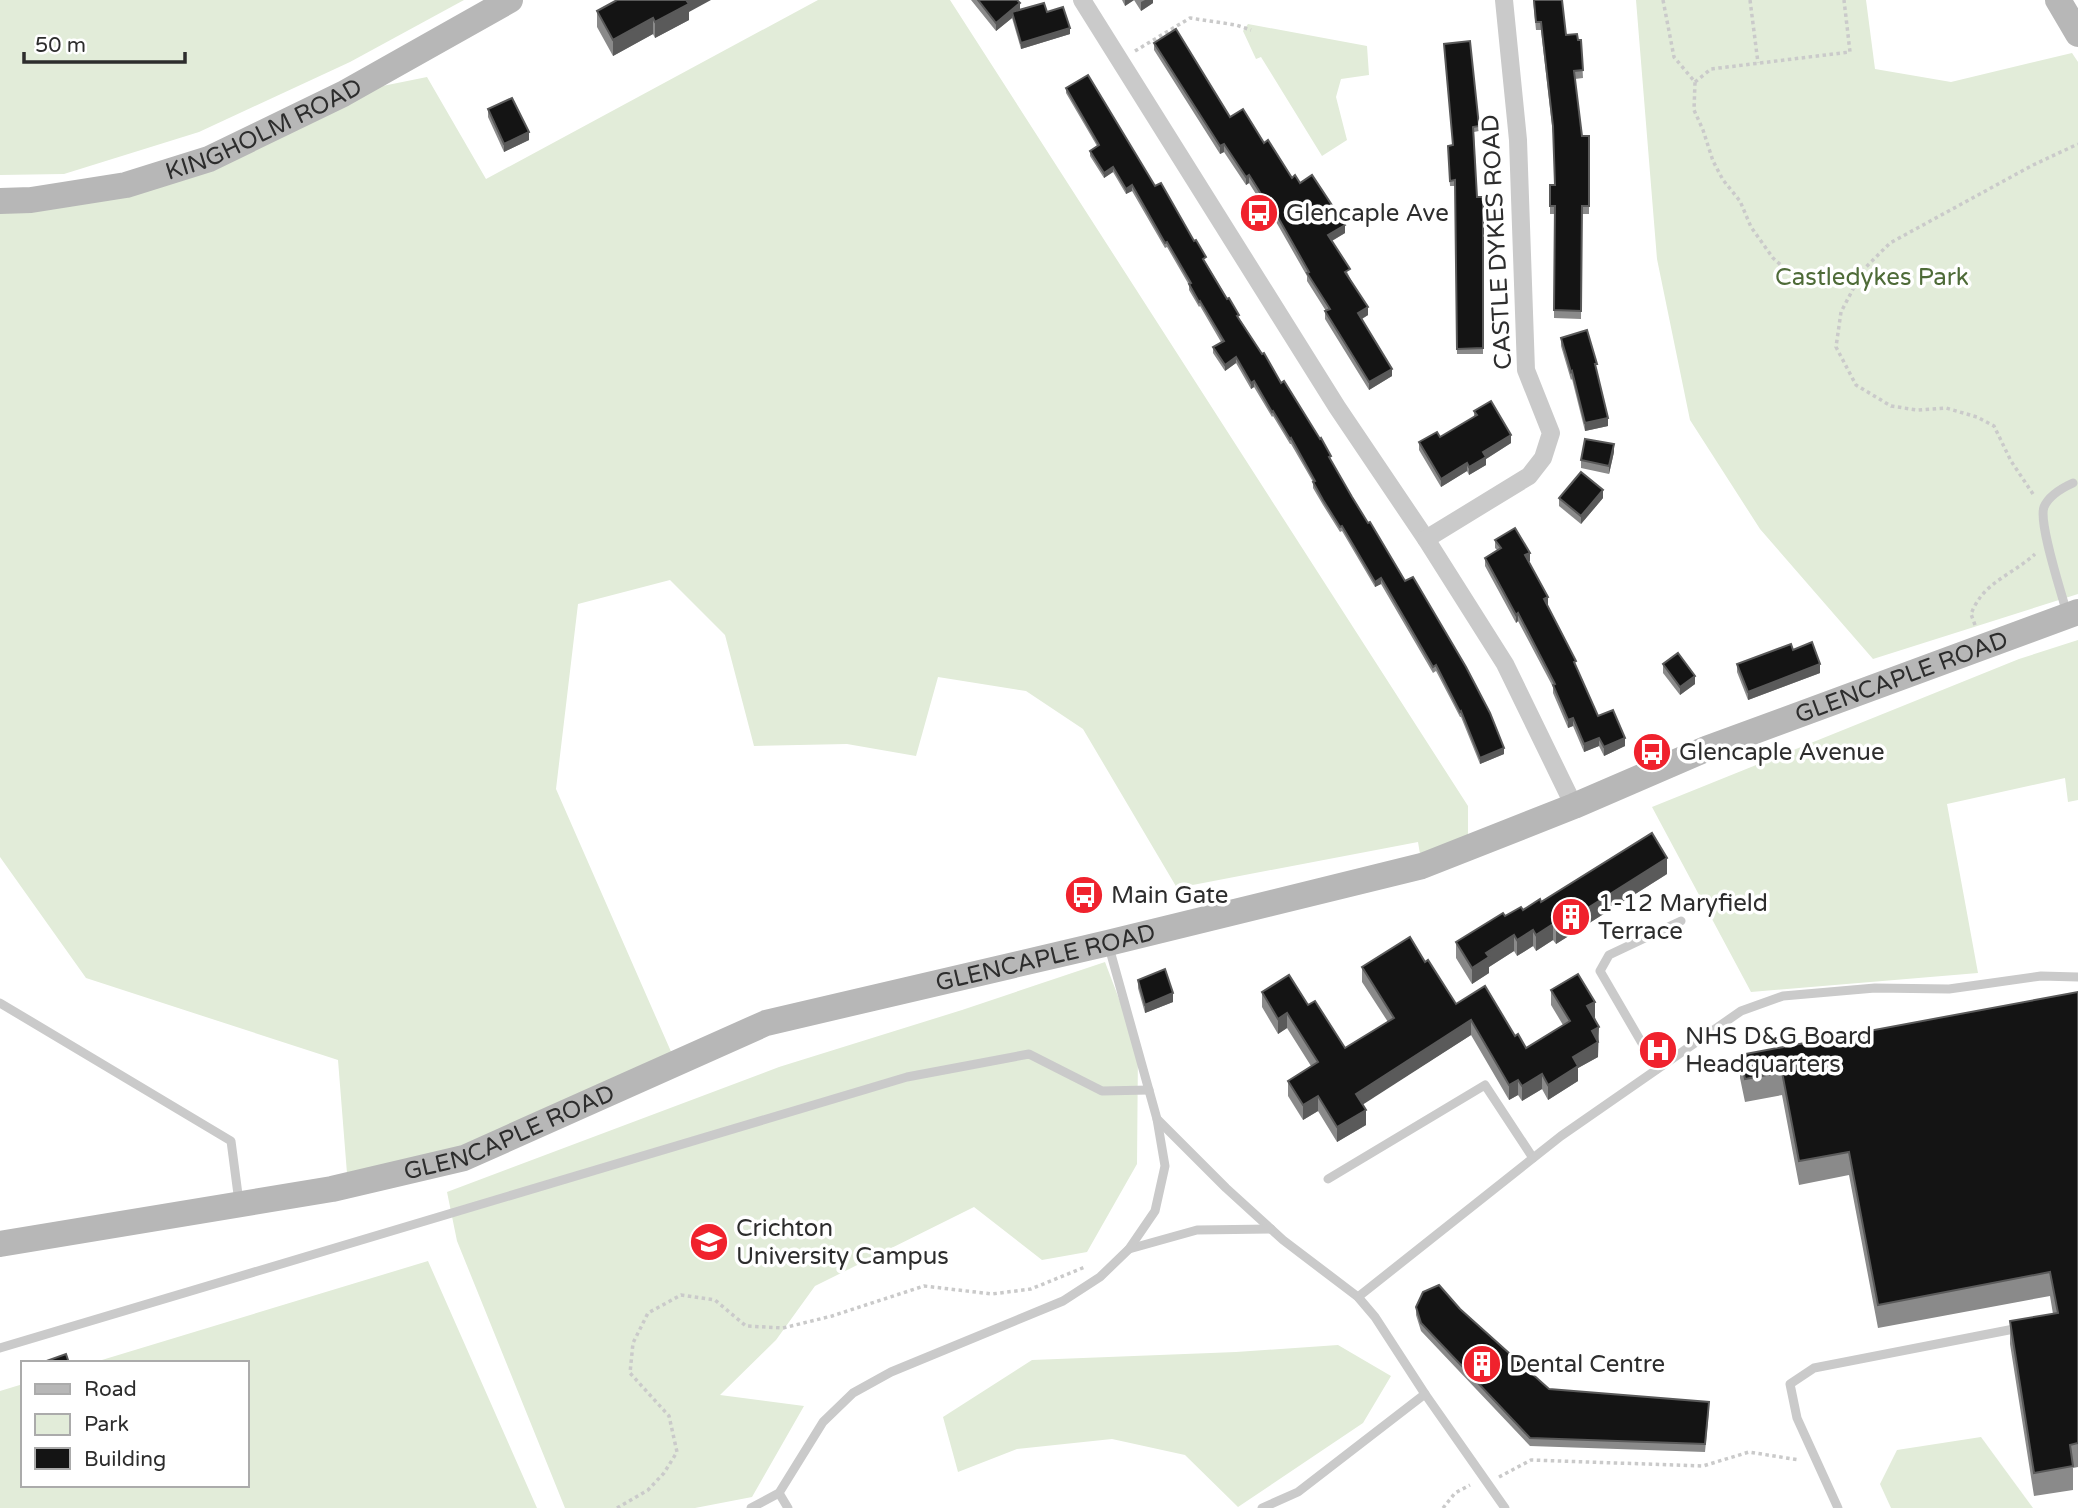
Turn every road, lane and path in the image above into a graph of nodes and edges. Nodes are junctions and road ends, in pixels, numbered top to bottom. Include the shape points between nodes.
1 (510, 0) edge
2 (1082, 0) edge
3 (1504, 0) edge
4 (1663, 0) edge
5 (1750, 0) edge
6 (1844, 0) edge
7 (2058, 0) edge
8 (1251, 30) dead end
9 (2078, 34) edge
10 (1121, 62) junction
11 (1758, 63) junction
12 (1695, 82) junction
13 (2078, 144) edge
14 (0, 201) edge
15 (1857, 282) junction
16 (2073, 483) dead end
17 (2043, 509) junction
18 (1426, 539) junction
19 (2047, 544) junction
20 (2073, 614) edge
21 (1976, 627) dead end
22 (1574, 806) junction
23 (1681, 921) dead end
24 (1108, 943) junction
25 (2078, 977) edge
26 (0, 1003) edge
27 (1657, 1069) junction
28 (1149, 1090) junction
29 (1157, 1119) junction
30 (1533, 1158) junction
31 (1328, 1179) dead end
32 (240, 1205) junction
33 (1271, 1229) junction
34 (0, 1244) edge
35 (1129, 1249) junction
36 (1093, 1264) dead end
37 (1358, 1297) junction
38 (2019, 1328) edge
39 (0, 1348) edge
40 (1425, 1394) junction
41 (1817, 1463) junction
42 (1486, 1480) junction
43 (779, 1493) junction
44 (617, 1508) edge
45 (751, 1508) edge
46 (788, 1508) edge
47 (1262, 1508) edge
48 (1443, 1508) edge
49 (1505, 1508) edge
50 (1838, 1508) edge

1 - 14 main road, KINGHOLM ROAD via 344,94 209,159 125,185
2 - 10 street
3 - 18 street, CASTLE DYKES ROAD via 1518,140 1526,370 1551,433 1543,458 1529,476
4 - 12 path via 1674,57
5 - 11 path
6 - 11 path via 1850,52
7 - 9 main road
8 - 10 path via 1190,18
10 - 18 street via 1337,407
11 - 12 path via 1711,69
12 - 15 path via 1694,110 1713,161 1773,258 1792,275
13 - 15 path via 1890,243
15 - 17 path via 1841,312 1836,347 1856,385 1891,406 1946,408 1994,426
16 - 17 lane via 2060,488
17 - 19 lane
18 - 22 street via 1505,664
19 - 20 lane
19 - 21 path via 1979,599 1971,614
20 - 22 main road, GLENCAPLE ROAD via 1706,749
22 - 24 main road, GLENCAPLE ROAD via 1422,866
23 - 27 lane via 1609,956 1600,971
24 - 28 lane
24 - 32 main road, GLENCAPLE ROAD via 766,1023 464,1158
25 - 27 lane via 2041,975 1949,989 1875,988 1783,996 1741,1011
26 - 32 lane via 231,1141
27 - 30 lane
28 - 29 lane
28 - 39 lane via 1102,1091 1029,1054 907,1077
29 - 33 lane
29 - 35 lane via 1165,1166 1155,1211
30 - 31 lane via 1485,1085
30 - 37 lane
32 - 34 main road, GLENCAPLE ROAD
33 - 35 lane via 1197,1230
33 - 37 lane
35 - 43 lane via 1100,1277 1063,1301 891,1372 853,1393 823,1422
36 - 44 path via 1018,1291 992,1294 925,1286 783,1328 746,1326 715,1300 681,1295 648,1312 633,1343 630,1373 669,1416 677,1452 648,1490
37 - 40 lane
38 - 41 lane via 1814,1368 1790,1384 1797,1418
40 - 42 lane
40 - 47 lane via 1298,1492
41 - 42 path via 1749,1452 1703,1466 1531,1460
41 - 50 lane
42 - 48 path via 1455,1493
42 - 49 lane
43 - 45 lane
43 - 46 lane

